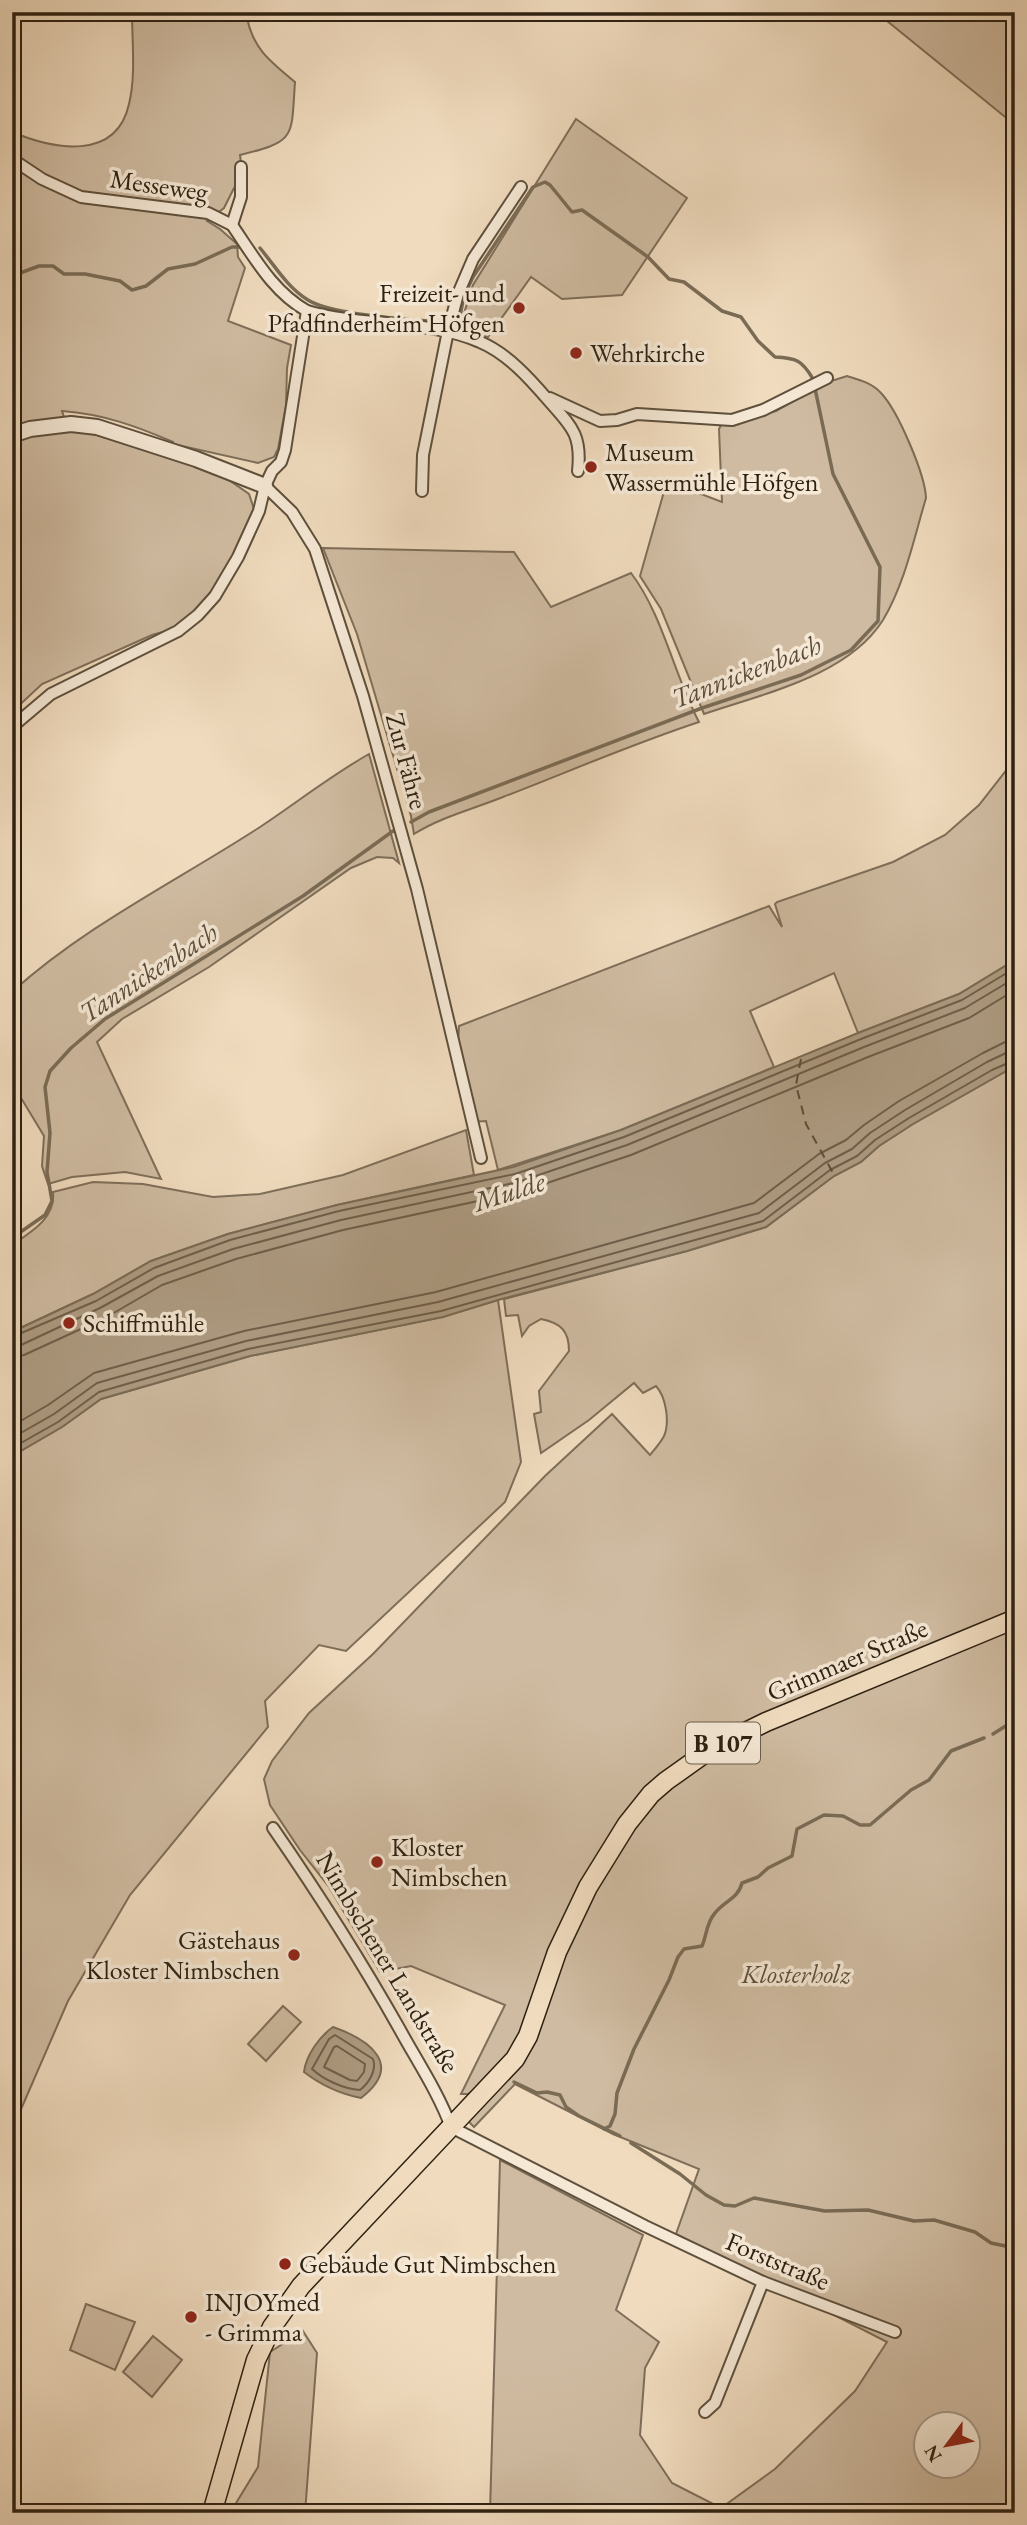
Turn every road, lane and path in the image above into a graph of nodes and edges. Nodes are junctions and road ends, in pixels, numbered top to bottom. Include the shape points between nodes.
1 (12, 159) edge
2 (241, 167) dead end
3 (520, 187) dead end
4 (232, 225) junction
5 (307, 311) junction
6 (448, 331) junction
7 (827, 378) dead end
8 (544, 395) junction
9 (591, 418) junction
10 (575, 431) junction
11 (12, 435) edge
12 (578, 471) dead end
13 (265, 486) junction
14 (422, 491) dead end
15 (12, 727) edge
16 (481, 1158) dead end
17 (1015, 1619) edge
18 (273, 1828) dead end
19 (543, 1994) joint
20 (451, 2127) junction
21 (763, 2282) junction
22 (895, 2332) dead end
23 (705, 2412) dead end
24 (212, 2513) edge

1 - 4 street, Messeweg via 81,197 208,213
2 - 4 street via 241,197
3 - 6 street via 473,259
4 - 5 street, Messeweg via 277,289
5 - 6 street
5 - 13 street via 285,450
6 - 8 street via 496,351
6 - 14 street via 423,455
7 - 9 street via 732,420 637,414 617,420
8 - 9 street
8 - 10 street
9 - 10 street
10 - 12 street
11 - 13 street, Zur Fähre via 71,424 97,427
13 - 15 street via 259,511 237,557 215,596 198,615 178,631 51,694
13 - 16 street, Zur Fähre via 292,512 315,549 363,696 417,890
17 - 19 main road, Grimmaer Straße / B 107 via 766,1722 676,1772 638,1809 602,1862 572,1919
18 - 20 street, Nimbschener Landstraße via 369,1977 429,2078
19 - 20 main road, Nimbschener Landstraße / B 107 via 515,2059
20 - 21 street, Forststraße
20 - 24 main road, Nimbschener Landstraße / B 107 via 301,2286 272,2327 248,2383
21 - 22 street, Forststraße
21 - 23 street via 715,2403

